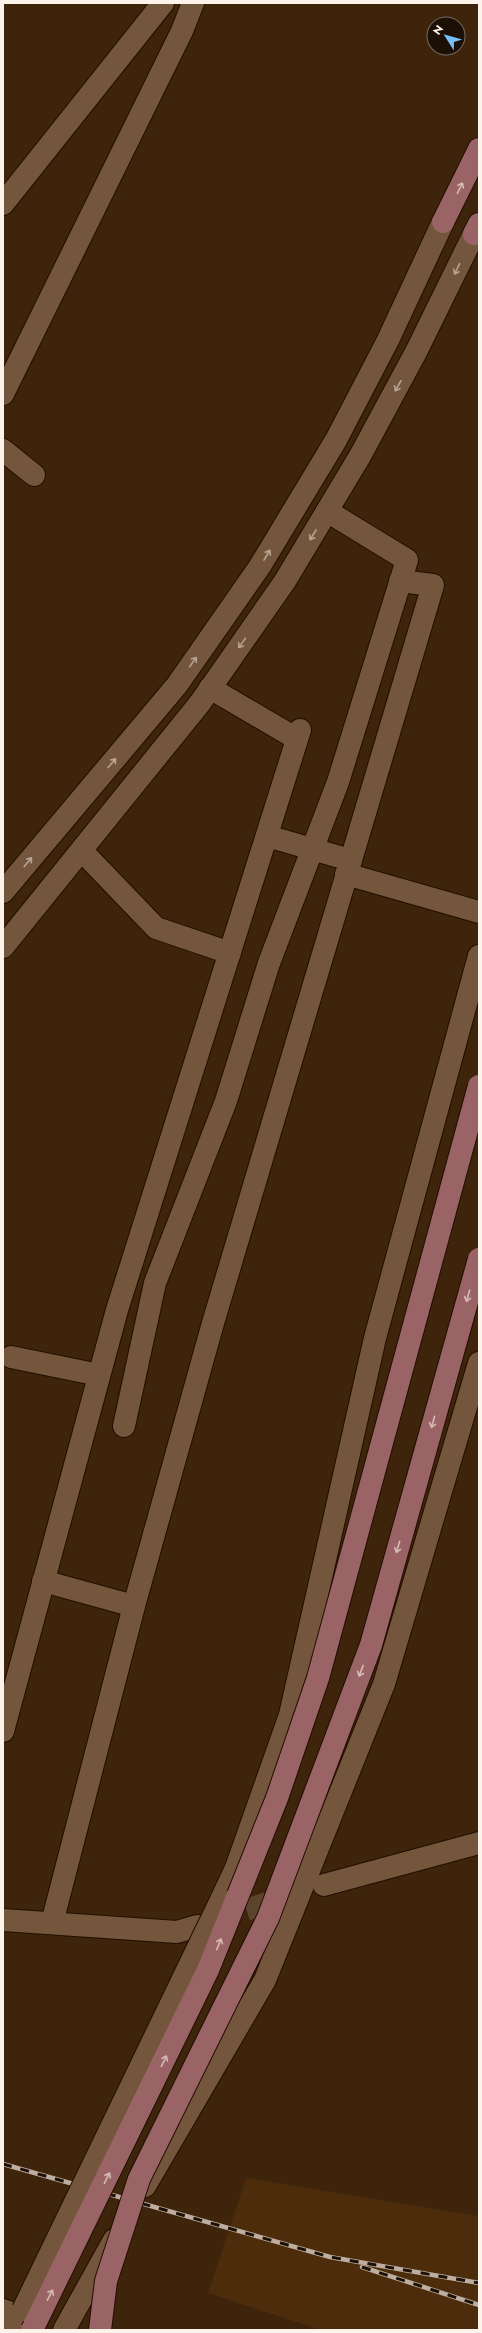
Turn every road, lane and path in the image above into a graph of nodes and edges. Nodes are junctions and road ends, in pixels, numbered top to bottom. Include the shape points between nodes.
1 (163, 3) edge
2 (193, 3) edge
3 (479, 149) edge
4 (3, 204) edge
5 (443, 222) joint
6 (477, 230) edge
7 (3, 394) edge
8 (3, 450) edge
9 (34, 475) dead end
10 (327, 511) junction
11 (400, 581) junction
12 (210, 688) junction
13 (267, 836) junction
14 (313, 849) junction
15 (82, 851) junction
16 (348, 867) junction
17 (3, 892) edge
18 (479, 912) edge
19 (3, 946) edge
20 (230, 953) junction
21 (479, 956) edge
22 (479, 1086) edge
23 (479, 1259) edge
24 (11, 1357) dead end
25 (479, 1363) edge
26 (99, 1375) junction
27 (124, 1426) dead end
28 (43, 1581) junction
29 (134, 1606) junction
30 (3, 1731) edge
31 (479, 1843) edge
32 (324, 1885) dead end
33 (3, 1920) edge
34 (52, 1923) junction
35 (197, 1926) tunnel mouth
36 (18, 2319) edge
37 (64, 2330) edge
38 (100, 2330) edge

1 - 4 street
2 - 7 street via 182,31
5 -> 3 main road
17 -> 5 street via 176,686 260,566 336,440 388,340
6 -> 10 street via 416,352
8 - 9 street
10 - 11 street via 406,560
10 -> 12 street via 286,581
11 - 14 street via 338,782
11 - 16 street via 433,586
12 - 13 street via 299,735
12 - 15 street
13 - 14 street
13 - 20 street
14 - 16 street
14 - 27 street via 269,963 226,1101 155,1283
15 - 19 street
15 - 20 street via 156,928
16 - 18 street
16 - 29 street via 280,1104 213,1323
20 - 26 street via 117,1310
21 - 36 street, bridge via 374,1338 290,1715 236,1868
36 -> 22 main road, bridge via 208,1970 277,1798 318,1678
23 -> 38 main road, bridge via 371,1644 268,1918 139,2179 106,2281
24 - 26 street
25 - 37 street via 384,1684 265,1980
26 - 28 street
28 - 29 street
28 - 30 street
29 - 34 street
31 - 32 street
33 - 34 street
34 - 35 street via 177,1932

